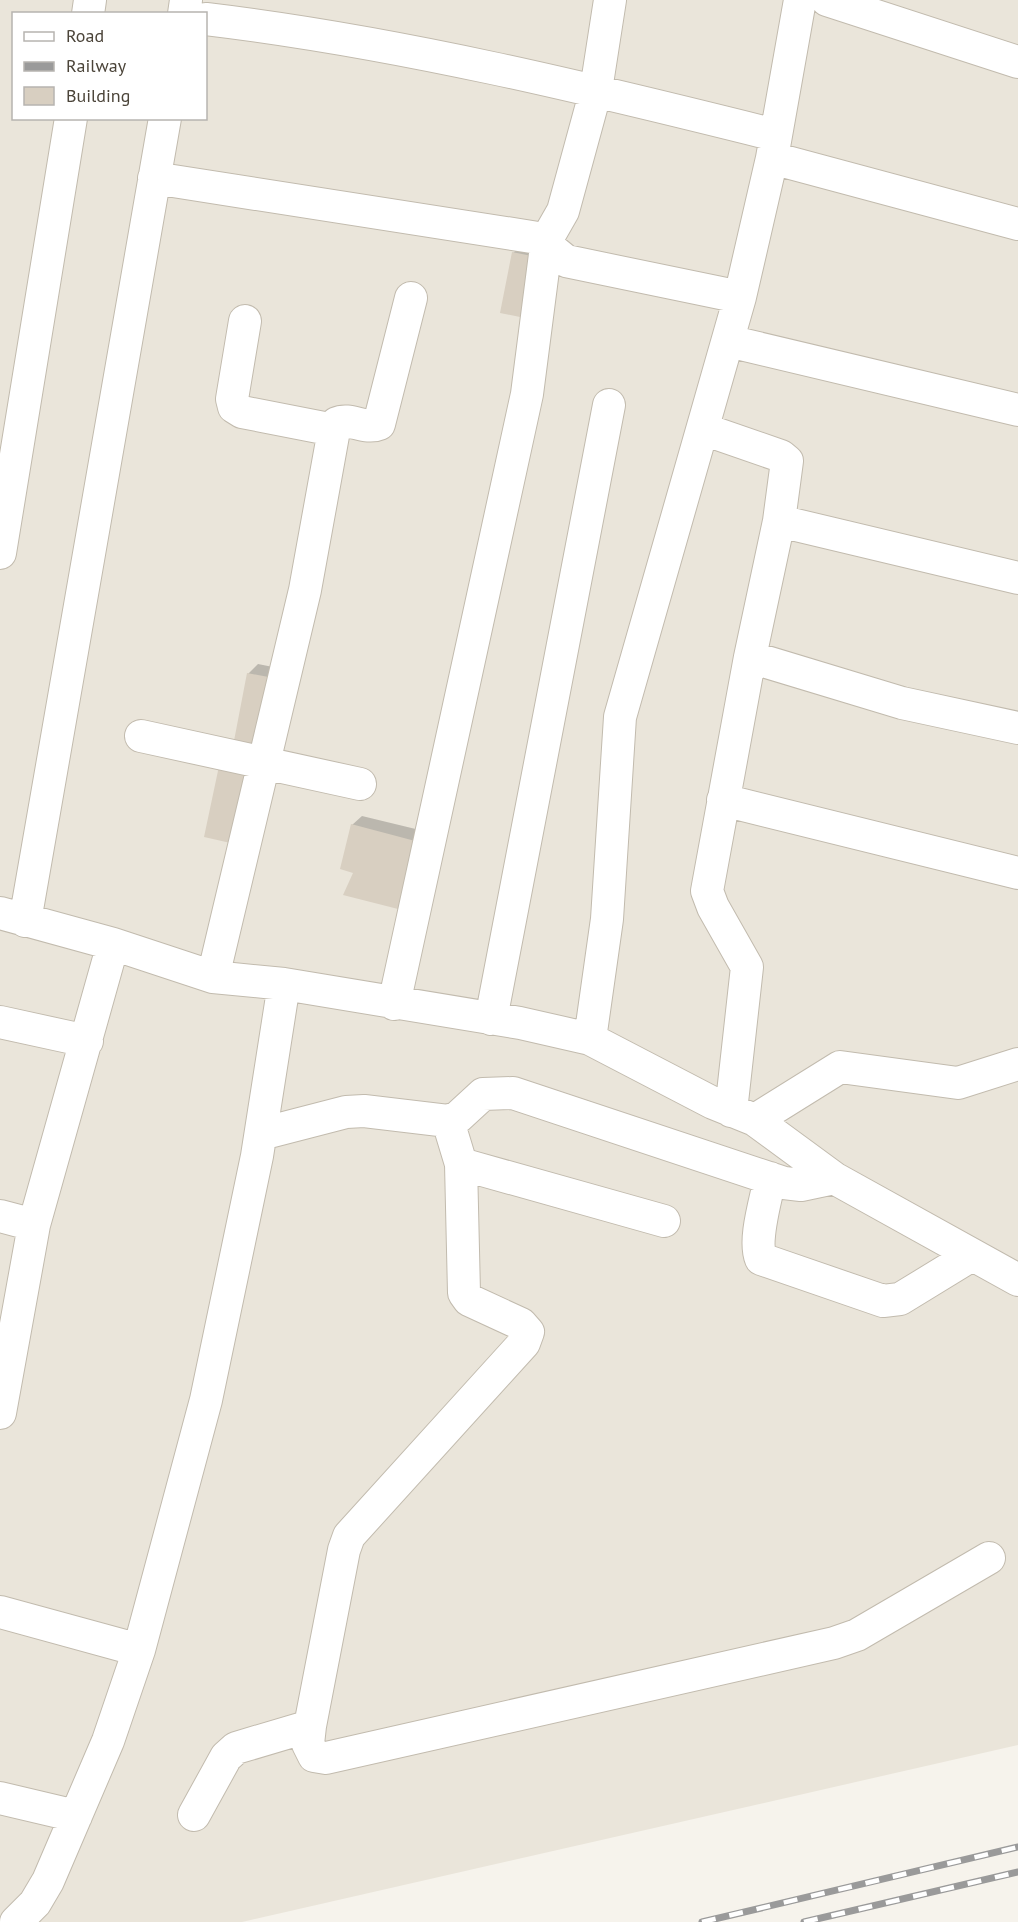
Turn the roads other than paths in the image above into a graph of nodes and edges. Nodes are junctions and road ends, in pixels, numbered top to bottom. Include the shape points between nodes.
1 (610, 0) edge
2 (800, 0) edge
3 (827, 0) edge
4 (207, 19) edge
5 (1018, 62) edge
6 (596, 90) junction
7 (71, 120) edge
8 (165, 120) edge
9 (773, 147) junction
10 (154, 178) junction
11 (1018, 224) edge
12 (546, 244) junction
13 (740, 297) junction
14 (411, 298) dead end
15 (245, 321) dead end
16 (728, 341) junction
17 (609, 405) dead end
18 (1018, 410) edge
19 (703, 429) junction
20 (334, 430) junction
21 (779, 521) junction
22 (0, 553) edge
23 (1018, 578) edge
24 (750, 657) junction
25 (1018, 728) edge
26 (141, 736) dead end
27 (263, 764) junction
28 (360, 784) dead end
29 (723, 800) junction
30 (1018, 873) edge
31 (13, 917) edge
32 (112, 944) junction
33 (213, 977) junction
34 (284, 984) junction
35 (394, 1004) junction
36 (491, 1019) junction
37 (0, 1022) edge
38 (590, 1038) junction
39 (87, 1041) junction
40 (1018, 1064) edge
41 (743, 1115) junction
42 (448, 1121) junction
43 (261, 1134) junction
44 (461, 1164) junction
45 (770, 1178) junction
46 (834, 1178) junction
47 (0, 1216) edge
48 (664, 1221) dead end
49 (34, 1225) junction
50 (972, 1255) junction
51 (1018, 1280) edge
52 (0, 1413) edge
53 (989, 1558) dead end
54 (0, 1612) edge
55 (139, 1650) junction
56 (310, 1726) junction
57 (0, 1798) edge
58 (194, 1815) dead end
59 (76, 1816) junction
60 (16, 1922) edge

1 - 6 street
2 - 9 street
3 - 5 street
4 - 6 street via 307,31
6 - 9 street
6 - 12 street via 563,211
7 - 22 street
8 - 10 street
9 - 11 street
9 - 13 street
10 - 12 street via 538,238
10 - 31 street
12 - 13 street via 566,261
12 - 35 street via 527,394
13 - 16 street
14 - 20 street via 379,424 373,427 342,421
15 - 20 street via 234,407 242,412
16 - 18 street
16 - 19 street
17 - 36 street
19 - 21 street via 787,461
19 - 38 street via 620,717 607,919
20 - 27 street via 305,590
21 - 23 street
21 - 24 street
24 - 25 street via 902,703
24 - 29 street
26 - 27 street
27 - 28 street
27 - 33 street
29 - 30 street
29 - 41 street via 707,891 745,961 748,979
31 - 32 street
32 - 33 street
32 - 39 street
33 - 34 street
34 - 35 street
34 - 43 street
35 - 36 street
36 - 38 street
37 - 39 street
38 - 41 street
39 - 49 street
40 - 41 street via 958,1083 840,1067
41 - 46 street
42 - 43 street via 346,1112
42 - 44 street
42 - 45 street via 458,1118 483,1094 513,1093
43 - 55 street via 206,1400
44 - 48 street
44 - 56 street via 464,1293 469,1300 521,1324 528,1332 524,1343 349,1536
45 - 46 street via 801,1185
45 - 50 street via 758,1251 761,1259 883,1301 900,1299
46 - 50 street
47 - 49 street
49 - 52 street
50 - 51 street
53 - 56 street via 857,1635 834,1643 326,1758 314,1756 308,1744
54 - 55 street
55 - 59 street via 108,1741
56 - 58 street via 236,1748 226,1758
57 - 59 street
59 - 60 street via 35,1904

